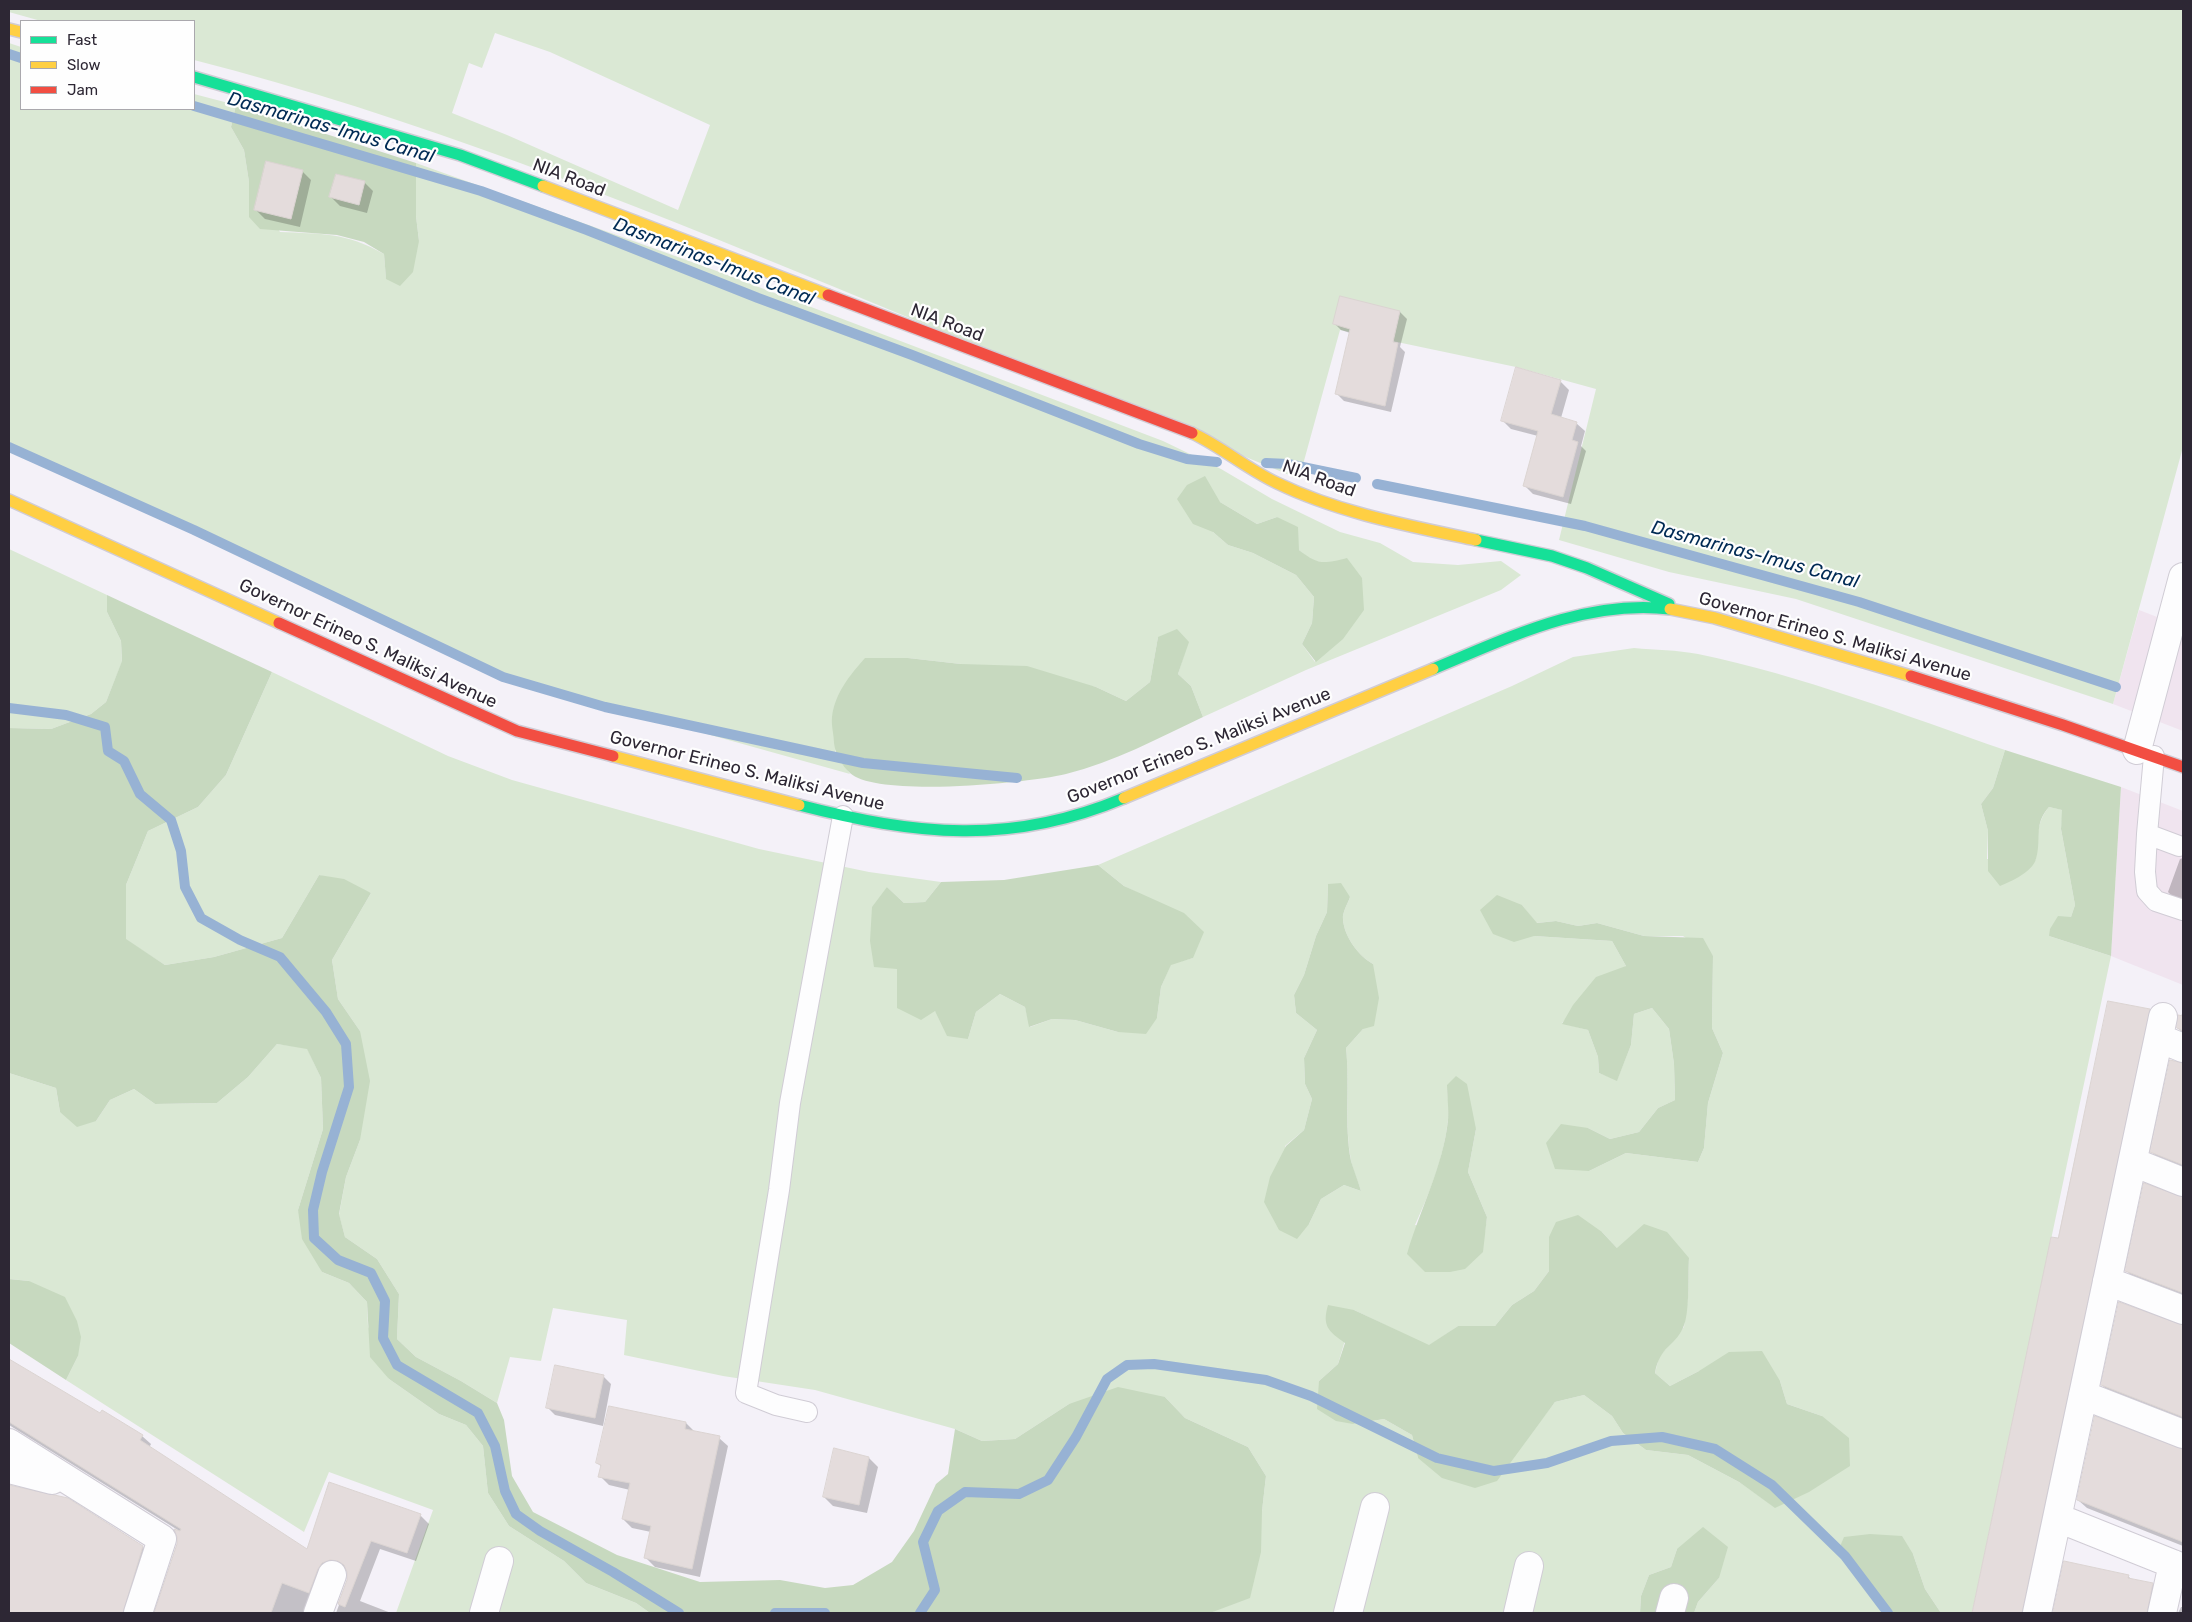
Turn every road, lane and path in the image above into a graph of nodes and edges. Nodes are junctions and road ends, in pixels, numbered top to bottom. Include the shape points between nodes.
1 (195, 77) edge
2 (9, 500) edge
3 (2183, 578) edge
4 (1681, 610) junction
5 (2146, 754) junction
6 (2183, 767) edge
7 (843, 816) junction
8 (2147, 834) junction
9 (2179, 846) dead end
10 (2183, 910) edge
11 (2168, 1034) edge
12 (2133, 1162) junction
13 (2183, 1182) edge
14 (2108, 1281) junction
15 (2183, 1310) edge
16 (2083, 1395) junction
17 (807, 1412) dead end
18 (2183, 1434) edge
19 (9, 1443) edge
20 (9, 1469) edge
21 (76, 1486) junction
22 (1375, 1507) dead end
23 (2058, 1518) junction
24 (499, 1561) dead end
25 (1530, 1566) dead end
26 (2178, 1566) edge
27 (332, 1576) dead end
28 (138, 1613) edge
29 (318, 1613) edge
30 (484, 1613) edge
31 (1348, 1613) edge
32 (1518, 1613) edge
33 (2037, 1613) edge
34 (2162, 1613) edge

1 - 4 main road, NIA Road via 460,155 1192,433 1279,484 1324,501 1416,527 1552,556
2 - 7 main road, Governor Erineo S. Maliksi Avenue via 517,731
3 - 5 street
4 - 5 main road, Governor Erineo S. Maliksi Avenue via 1826,649
4 - 7 main road, Governor Erineo S. Maliksi Avenue via 1648,607 1610,609 1573,615 1525,631 1094,810 1049,823 965,832 920,829
5 - 6 main road, Governor Erineo S. Maliksi Avenue
5 - 8 lane
7 - 17 lane via 790,1103 746,1393 776,1405
8 - 9 lane
8 - 10 lane via 2147,891 2156,901
11 - 12 street
12 - 13 street
12 - 14 street
14 - 15 street
14 - 16 street
16 - 18 street
16 - 23 street
19 - 21 street
20 - 21 street
21 - 28 street via 162,1540
22 - 31 street
23 - 26 street
23 - 33 street
24 - 30 street
25 - 32 street
26 - 34 street
27 - 29 street

